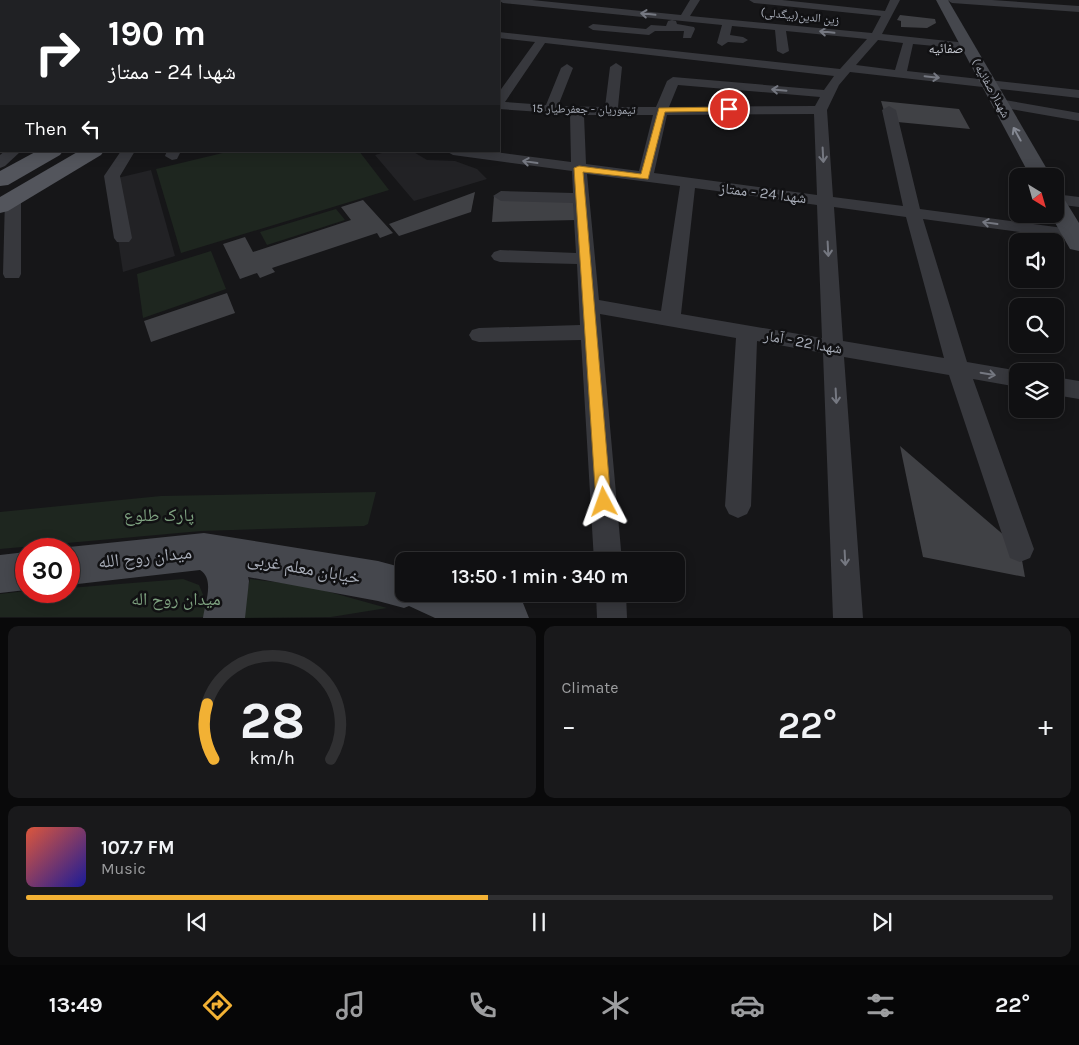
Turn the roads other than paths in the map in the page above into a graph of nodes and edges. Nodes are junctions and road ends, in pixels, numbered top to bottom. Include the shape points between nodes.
1 (503, 0) edge
2 (626, 0) edge
3 (695, 0) edge
4 (754, 0) edge
5 (895, 0) edge
6 (942, 0) edge
7 (952, 0) edge
8 (543, 2) edge
9 (784, 2) edge
10 (577, 4) edge
11 (837, 5) edge
12 (1079, 9) edge
13 (623, 12) junction
14 (889, 14) junction
15 (676, 21) junction
16 (728, 22) junction
17 (618, 25) dead end
18 (593, 27) dead end
19 (780, 27) junction
20 (879, 32) junction
21 (500, 35) edge
22 (687, 36) dead end
23 (543, 39) junction
24 (743, 40) dead end
25 (909, 40) junction
26 (964, 40) junction
27 (783, 51) dead end
28 (616, 67) dead end
29 (567, 68) dead end
30 (846, 71) junction
31 (900, 74) junction
32 (988, 83) junction
33 (828, 94) junction
34 (1079, 94) edge
35 (500, 100) edge
36 (999, 102) junction
37 (500, 105) edge
38 (550, 110) junction
39 (662, 110) junction
40 (820, 110) junction
41 (889, 110) dead end
42 (577, 111) junction
43 (611, 111) junction
44 (1079, 117) edge
45 (13, 152) edge
46 (31, 152) edge
47 (51, 152) edge
48 (72, 152) edge
49 (92, 152) edge
50 (127, 152) edge
51 (460, 152) edge
52 (0, 163) edge
53 (579, 168) junction
54 (1036, 168) edge
55 (0, 169) edge
56 (645, 177) junction
57 (0, 180) edge
58 (688, 183) junction
59 (501, 196) dead end
60 (581, 198) junction
61 (4, 199) edge
62 (825, 201) junction
63 (1064, 201) edge
64 (1079, 202) edge
65 (913, 213) junction
66 (1064, 217) edge
67 (123, 238) dead end
68 (1076, 239) edge
69 (500, 256) dead end
70 (585, 259) junction
71 (12, 274) dead end
72 (589, 305) junction
73 (670, 319) junction
74 (591, 332) junction
75 (747, 332) junction
76 (479, 335) dead end
77 (833, 347) junction
78 (958, 368) junction
79 (1009, 377) edge
80 (1064, 388) edge
81 (1079, 390) edge
82 (738, 506) dead end
83 (1020, 549) dead end
84 (204, 551) junction
85 (607, 552) edge
86 (80, 565) edge
87 (15, 572) edge
88 (0, 574) edge
89 (395, 586) edge
90 (452, 602) edge
91 (611, 602) edge
92 (224, 618) edge
93 (508, 618) edge
94 (612, 618) edge
95 (848, 618) edge

1 - 8 street, زین الدین(بیگدلی)
2 - 13 street
3 - 15 street
4 - 9 street
5 - 14 street
6 - 26 main road, شهدا( صفائیه )
7 - 12 street
8 - 10 street, زین الدین(بیگدلی)
9 - 11 street
10 - 13 street, زین الدین(بیگدلی)
11 - 14 street
15 -> 13 street, زین الدین(بیگدلی)
13 - 17 street
14 - 20 street
15 - 16 street, زین الدین(بیگدلی)
15 - 18 street via 670,30 651,28 649,32
15 - 22 street via 690,29
16 - 19 street, زین الدین(بیگدلی) via 742,19
16 - 24 street via 723,41
20 -> 19 street, زین الدین(بیگدلی) via 793,24
19 - 27 street
20 - 25 street
20 - 26 street
20 - 30 street
21 - 23 street
23 - 30 street via 645,53
23 - 35 street
25 - 26 street
25 - 31 street
26 - 32 main road, شهدا( صفائیه )
28 - 43 street
29 - 38 street
30 - 31 street
30 - 33 street
31 -> 32 street
32 - 34 street
32 - 36 main road, شهدا( صفائیه )
33 -> 39 street via 673,81
33 - 40 street
36 - 44 street
54 -> 36 main road, شهدا( صفائیه )
37 - 38 street, تیموریان - جعفرطیار 15
38 - 42 street, تیموریان - جعفرطیار 15
39 - 40 street, تیموریان - جعفرطیار 15
39 - 43 street, تیموریان - جعفرطیار 15
39 - 56 street
40 -> 62 street
41 - 65 street
42 - 43 street, تیموریان - جعفرطیار 15
42 - 53 street
45 - 52 street
46 - 55 main road
47 - 57 main road
48 - 61 main road
49 - 61 main road
50 - 67 street via 112,176
53 -> 51 street, شهدا 24 - ممتاز
53 - 56 street, شهدا 24 - ممتاز
53 - 60 street
56 - 58 street, شهدا 24 - ممتاز
58 - 62 street, شهدا 24 - ممتاز
58 - 73 street
59 - 60 street
60 - 70 street
61 - 71 street
62 - 65 street, شهدا 24 - ممتاز
62 -> 77 street
63 - 64 street
68 -> 65 street, شهدا 24 - ممتاز
65 - 78 street
66 - 68 main road
69 - 70 street
70 - 72 street
72 - 73 street, شهدا 22 - آمار
72 - 74 street
73 - 75 street, شهدا 22 - آمار
74 - 76 street
74 - 85 street
75 - 77 street, شهدا 22 - آمار
75 - 82 street
77 - 78 street, شهدا 22 - آمار
77 -> 95 street
78 -> 79 street, شهدا 22 - آمار
78 - 83 street
80 - 81 street
84 - 86 main road, میدان روح الله
84 - 89 main road, خیابان معلم غربی
84 - 92 main road, میدان روح الله via 219,560 229,581
87 - 88 main road
90 - 93 main road
91 - 94 street

